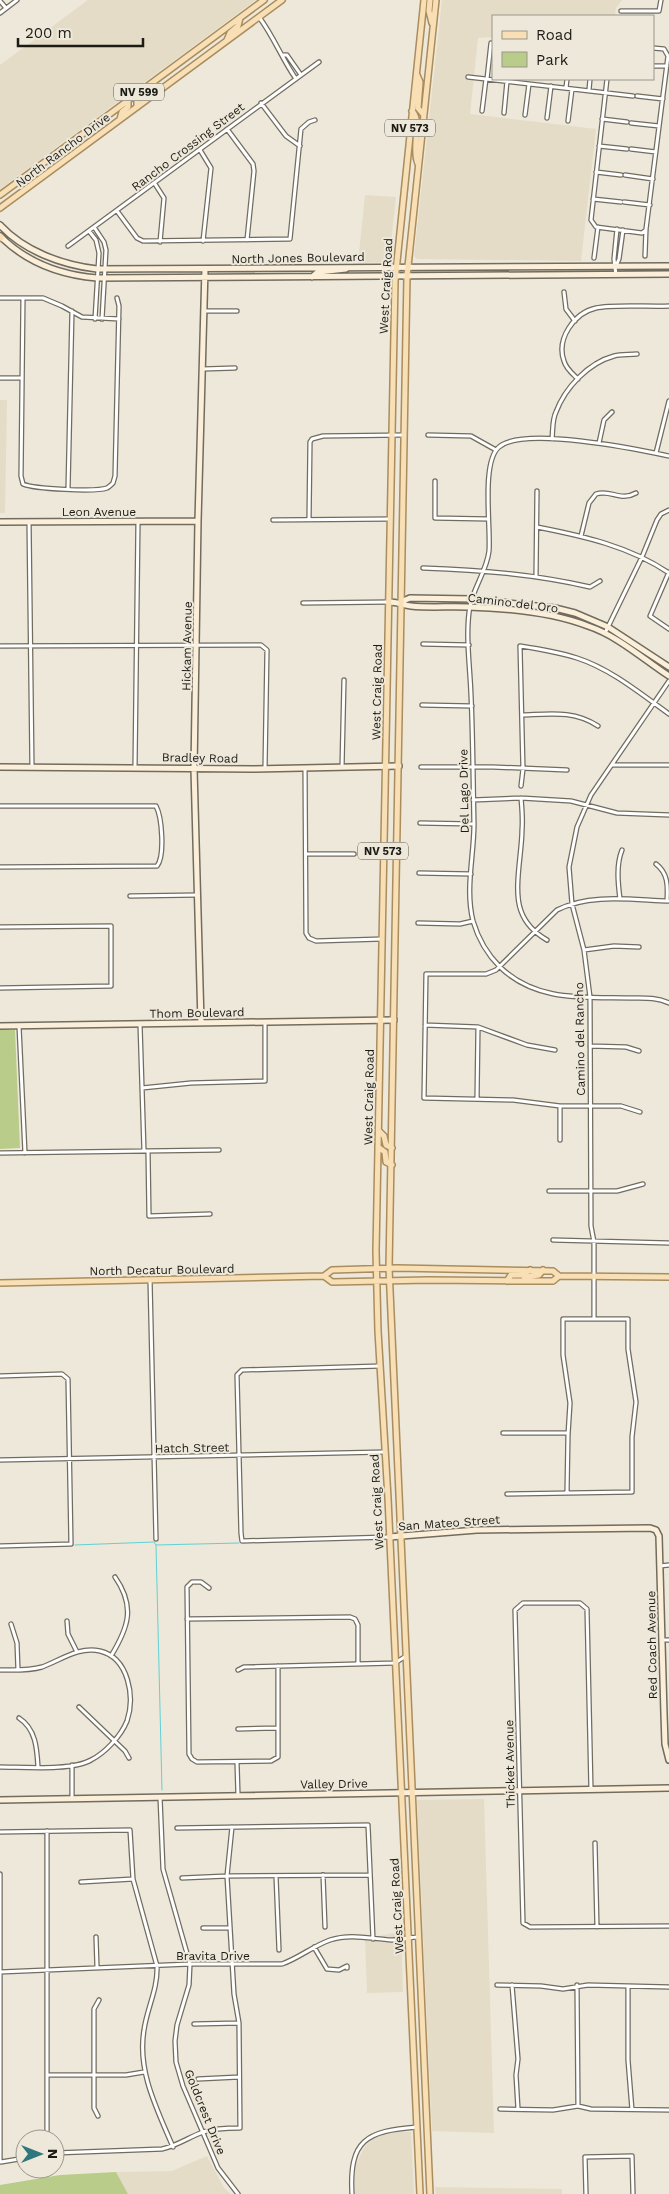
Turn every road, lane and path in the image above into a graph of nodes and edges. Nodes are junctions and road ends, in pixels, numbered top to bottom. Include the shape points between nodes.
1 (17, 0) edge
2 (264, 0) edge
3 (282, 0) edge
4 (424, 0) edge
5 (430, 0) edge
6 (436, 0) edge
7 (660, 0) edge
8 (0, 1) edge
9 (6, 8) junction
10 (621, 11) dead end
11 (0, 13) edge
12 (260, 17) junction
13 (240, 18) junction
14 (433, 26) junction
15 (432, 33) junction
16 (420, 39) junction
17 (227, 41) junction
18 (491, 43) dead end
19 (654, 48) edge
20 (282, 55) junction
21 (319, 62) dead end
22 (654, 66) edge
23 (667, 66) junction
24 (416, 73) junction
25 (301, 75) junction
26 (468, 77) dead end
27 (296, 78) junction
28 (487, 79) junction
29 (492, 79) edge
30 (498, 80) edge
31 (514, 80) edge
32 (540, 80) edge
33 (567, 80) edge
34 (590, 80) edge
35 (607, 80) edge
36 (508, 81) junction
37 (529, 84) junction
38 (540, 85) junction
39 (551, 86) junction
40 (145, 88) junction
41 (566, 88) junction
42 (572, 89) junction
43 (589, 90) junction
44 (606, 93) junction
45 (128, 100) junction
46 (663, 100) junction
47 (261, 103) junction
48 (137, 107) junction
49 (482, 110) dead end
50 (412, 111) junction
51 (504, 113) dead end
52 (423, 114) junction
53 (525, 116) dead end
54 (547, 118) dead end
55 (120, 119) junction
56 (602, 119) junction
57 (315, 120) dead end
58 (568, 121) dead end
59 (660, 126) junction
60 (227, 129) junction
61 (300, 146) junction
62 (599, 146) junction
63 (200, 150) junction
64 (656, 152) junction
65 (418, 164) junction
66 (596, 172) junction
67 (653, 179) junction
68 (155, 184) junction
69 (0, 195) edge
70 (593, 199) junction
71 (650, 205) junction
72 (0, 208) edge
73 (117, 211) junction
74 (0, 225) edge
75 (94, 227) junction
76 (598, 227) junction
77 (617, 229) junction
78 (623, 230) junction
79 (646, 230) junction
80 (89, 231) junction
81 (0, 237) edge
82 (247, 240) junction
83 (203, 241) junction
84 (160, 242) junction
85 (68, 246) dead end
86 (645, 256) dead end
87 (594, 258) dead end
88 (396, 266) junction
89 (669, 266) edge
90 (352, 267) junction
91 (407, 267) junction
92 (616, 267) junction
93 (294, 268) junction
94 (526, 268) junction
95 (98, 269) junction
96 (205, 269) junction
97 (105, 270) junction
98 (669, 274) edge
99 (616, 275) junction
100 (395, 276) junction
101 (407, 276) junction
102 (526, 276) junction
103 (312, 277) junction
104 (97, 278) junction
105 (205, 278) junction
106 (104, 279) junction
107 (564, 292) dead end
108 (0, 298) edge
109 (23, 298) junction
110 (117, 298) dead end
111 (669, 306) edge
112 (205, 311) junction
113 (237, 311) dead end
114 (72, 312) junction
115 (95, 319) junction
116 (102, 319) junction
117 (119, 319) junction
118 (575, 321) junction
119 (637, 354) dead end
120 (235, 368) dead end
121 (203, 369) junction
122 (0, 378) edge
123 (21, 378) junction
124 (578, 379) junction
125 (392, 400) junction
126 (404, 400) junction
127 (669, 401) edge
128 (612, 412) dead end
129 (392, 435) junction
130 (404, 435) junction
131 (428, 435) dead end
132 (552, 439) junction
133 (598, 443) junction
134 (496, 450) junction
135 (656, 453) junction
136 (669, 456) edge
137 (435, 481) dead end
138 (68, 489) junction
139 (537, 491) dead end
140 (636, 493) dead end
141 (669, 510) edge
142 (390, 519) junction
143 (488, 519) junction
144 (198, 520) junction
145 (273, 520) dead end
146 (309, 520) junction
147 (0, 522) edge
148 (29, 522) junction
149 (138, 522) junction
150 (537, 528) junction
151 (581, 536) junction
152 (642, 557) junction
153 (423, 568) dead end
154 (483, 570) junction
155 (669, 572) edge
156 (536, 576) junction
157 (600, 581) dead end
158 (472, 598) junction
159 (389, 602) junction
160 (400, 602) junction
161 (303, 603) dead end
162 (470, 607) junction
163 (608, 627) junction
164 (669, 629) edge
165 (605, 633) junction
166 (137, 644) junction
167 (197, 644) junction
168 (423, 644) dead end
169 (31, 645) junction
170 (469, 645) junction
171 (0, 646) edge
172 (669, 667) edge
173 (669, 676) edge
174 (344, 680) dead end
175 (669, 681) edge
176 (654, 703) junction
177 (422, 705) dead end
178 (472, 706) junction
179 (669, 714) edge
180 (522, 715) junction
181 (598, 726) dead end
182 (611, 765) junction
183 (669, 765) edge
184 (385, 766) junction
185 (399, 766) junction
186 (472, 766) junction
187 (134, 767) junction
188 (305, 767) junction
189 (342, 767) junction
190 (421, 767) dead end
191 (0, 768) edge
192 (32, 768) junction
193 (265, 768) junction
194 (194, 769) junction
195 (523, 769) junction
196 (567, 770) dead end
197 (520, 786) dead end
198 (522, 798) junction
199 (473, 800) junction
200 (0, 806) edge
201 (586, 806) junction
202 (669, 815) edge
203 (420, 823) dead end
204 (474, 824) junction
205 (622, 850) dead end
206 (306, 854) junction
207 (354, 854) dead end
208 (656, 864) dead end
209 (0, 867) edge
210 (419, 874) dead end
211 (471, 874) junction
212 (197, 895) junction
213 (130, 896) dead end
214 (620, 899) junction
215 (668, 901) edge
216 (572, 904) junction
217 (474, 922) junction
218 (418, 923) dead end
219 (0, 926) edge
220 (535, 932) junction
221 (382, 939) junction
222 (547, 940) dead end
223 (639, 947) dead end
224 (584, 950) junction
225 (500, 967) junction
226 (0, 988) edge
227 (590, 997) junction
228 (669, 1003) edge
229 (380, 1020) junction
230 (394, 1020) junction
231 (201, 1022) junction
232 (265, 1022) junction
233 (140, 1024) junction
234 (425, 1025) junction
235 (0, 1026) edge
236 (19, 1026) junction
237 (478, 1027) junction
238 (590, 1046) junction
239 (555, 1050) dead end
240 (639, 1051) dead end
241 (142, 1088) junction
242 (477, 1099) junction
243 (560, 1106) junction
244 (590, 1106) junction
245 (640, 1112) dead end
246 (378, 1131) junction
247 (560, 1140) dead end
248 (378, 1147) junction
249 (392, 1148) junction
250 (219, 1150) dead end
251 (146, 1151) junction
252 (25, 1153) junction
253 (0, 1154) edge
254 (392, 1165) junction
255 (643, 1184) dead end
256 (549, 1191) dead end
257 (590, 1191) junction
258 (210, 1214) dead end
259 (553, 1240) dead end
260 (594, 1242) junction
261 (669, 1243) edge
262 (376, 1268) junction
263 (389, 1268) junction
264 (530, 1270) junction
265 (543, 1270) junction
266 (324, 1276) junction
267 (559, 1276) junction
268 (594, 1276) junction
269 (669, 1277) edge
270 (150, 1280) junction
271 (389, 1280) junction
272 (376, 1281) junction
273 (507, 1281) junction
274 (520, 1281) junction
275 (0, 1283) edge
276 (594, 1319) junction
277 (380, 1366) junction
278 (0, 1376) edge
279 (382, 1400) junction
280 (394, 1400) junction
281 (503, 1433) dead end
282 (568, 1433) junction
283 (385, 1452) junction
284 (239, 1456) junction
285 (154, 1458) junction
286 (0, 1460) edge
287 (69, 1460) junction
288 (567, 1492) junction
289 (507, 1494) dead end
290 (656, 1530) joint
291 (400, 1536) junction
292 (389, 1537) junction
293 (156, 1539) dead end
294 (0, 1546) edge
295 (669, 1565) edge
296 (660, 1566) junction
297 (115, 1578) dead end
298 (209, 1588) dead end
299 (187, 1619) junction
300 (67, 1621) dead end
301 (11, 1624) dead end
302 (662, 1640) junction
303 (669, 1640) edge
304 (77, 1652) junction
305 (111, 1656) junction
306 (406, 1656) junction
307 (395, 1663) junction
308 (358, 1664) junction
309 (278, 1666) junction
310 (0, 1670) edge
311 (18, 1670) junction
312 (238, 1670) dead end
313 (80, 1707) dead end
314 (666, 1714) edge
315 (20, 1718) dead end
316 (278, 1728) junction
317 (238, 1729) dead end
318 (114, 1740) junction
319 (129, 1758) dead end
320 (669, 1760) edge
321 (237, 1762) junction
322 (72, 1765) junction
323 (0, 1767) edge
324 (38, 1767) junction
325 (669, 1788) edge
326 (591, 1790) junction
327 (520, 1791) junction
328 (401, 1792) junction
329 (412, 1792) junction
330 (238, 1795) junction
331 (160, 1797) junction
332 (72, 1798) junction
333 (0, 1800) edge
334 (232, 1827) junction
335 (177, 1828) dead end
336 (47, 1831) junction
337 (0, 1832) edge
338 (595, 1843) dead end
339 (0, 1874) edge
340 (323, 1875) junction
341 (370, 1875) junction
342 (227, 1876) junction
343 (276, 1876) junction
344 (182, 1878) dead end
345 (133, 1879) junction
346 (82, 1882) dead end
347 (597, 1926) junction
348 (669, 1926) edge
349 (325, 1927) dead end
350 (203, 1928) dead end
351 (230, 1928) junction
352 (96, 1936) dead end
353 (408, 1937) junction
354 (419, 1937) junction
355 (373, 1939) junction
356 (314, 1947) junction
357 (279, 1950) dead end
358 (190, 1964) junction
359 (157, 1966) junction
360 (232, 1966) junction
361 (97, 1967) junction
362 (347, 1968) dead end
363 (47, 1971) junction
364 (0, 1972) edge
365 (497, 1985) dead end
366 (512, 1985) junction
367 (577, 1986) junction
368 (628, 1986) junction
369 (669, 1987) edge
370 (98, 2000) dead end
371 (238, 2023) junction
372 (194, 2024) dead end
373 (413, 2042) junction
374 (424, 2042) junction
375 (144, 2072) junction
376 (47, 2075) junction
377 (94, 2075) junction
378 (239, 2077) junction
379 (198, 2079) dead end
380 (578, 2106) junction
381 (500, 2109) dead end
382 (518, 2109) junction
383 (632, 2110) junction
384 (669, 2110) edge
385 (98, 2116) dead end
386 (417, 2127) junction
387 (47, 2129) edge
388 (203, 2132) junction
389 (174, 2146) junction
390 (65, 2153) edge
391 (15, 2160) edge
392 (0, 2162) edge
393 (429, 2166) junction
394 (418, 2167) junction
395 (238, 2194) edge
396 (352, 2194) edge
397 (420, 2194) edge
398 (430, 2194) edge
399 (586, 2194) edge
400 (633, 2194) edge

1 - 9 street
2 - 13 main road, North Rancho Drive / NV 599
3 - 12 main road, North Rancho Drive / NV 599
4 - 16 main road, West Craig Road / NV 573
5 - 14 main road
6 - 14 main road, West Craig Road / NV 573
7 - 10 street via 659,11
8 - 9 street
9 - 11 street
12 - 17 main road, North Rancho Drive / NV 599
12 - 20 street
13 - 17 main road
13 - 40 main road, North Rancho Drive / NV 599
14 - 15 main road, West Craig Road / NV 573
15 - 16 main road
15 - 52 main road, West Craig Road / NV 573
16 - 24 main road, West Craig Road / NV 573
17 - 48 main road, North Rancho Drive / NV 599
18 - 28 street
19 - 23 street via 662,48 667,53
20 - 25 street via 287,55
20 - 27 street
21 - 25 street, Rancho Crossing Street
22 - 23 street
23 - 46 street
24 - 50 main road, West Craig Road / NV 573
24 - 52 main road via 420,82 418,108
25 - 27 street, Rancho Crossing Street
26 - 28 street
27 - 47 street, Rancho Crossing Street
28 - 29 street
28 - 49 street
30 - 36 street
31 - 36 street
31 - 37 street
32 - 38 street
33 - 41 street
34 - 43 street
35 - 44 street
36 - 51 street
37 - 38 street
37 - 53 street
38 - 39 street
39 - 41 street
39 - 54 street
40 - 45 main road, North Rancho Drive / NV 599
40 - 48 main road
41 - 42 street
42 - 43 street
42 - 58 street
43 - 44 street
44 - 46 street
44 - 56 street
45 - 55 main road via 128,107
45 - 69 main road, North Rancho Drive / NV 599
46 - 59 street
47 - 60 street, Rancho Crossing Street
47 - 61 street via 286,136
48 - 55 main road, North Rancho Drive / NV 599
50 - 65 main road via 417,120 414,154
50 - 88 main road, West Craig Road / NV 573
52 - 65 main road, West Craig Road / NV 573
55 - 72 main road, North Rancho Drive / NV 599
56 - 59 street
56 - 62 street
57 - 61 street via 301,129
59 - 64 street
60 - 63 street, Rancho Crossing Street
60 - 82 street via 253,164
61 - 82 street via 290,239
62 - 64 street
62 - 66 street
63 - 68 street, Rancho Crossing Street
63 - 83 street via 211,168
64 - 67 street
65 - 91 main road, West Craig Road / NV 573
66 - 67 street
66 - 70 street
67 - 71 street
68 - 73 street, Rancho Crossing Street
68 - 84 street via 164,198
70 - 71 street
70 - 76 street via 591,223
71 - 79 street
73 - 75 street, Rancho Crossing Street
73 - 84 street via 140,240
74 - 95 street, North Jones Boulevard via 43,255
75 - 80 street, Rancho Crossing Street
75 - 97 street via 105,246
76 - 77 street
76 - 87 street
77 - 78 street
77 - 92 street
78 - 79 street
78 - 92 street
79 - 86 street
80 - 85 street, Rancho Crossing Street
80 - 95 street via 99,248
81 - 104 street, North Jones Boulevard via 44,266
82 - 83 street
83 - 84 street
88 - 90 street, North Jones Boulevard
88 - 91 street, North Jones Boulevard
88 - 100 main road, West Craig Road / NV 573
89 - 92 street, North Jones Boulevard
90 - 93 street, North Jones Boulevard
90 - 103 street via 318,272
91 - 94 street, North Jones Boulevard
91 - 101 main road, West Craig Road / NV 573
92 - 94 street, North Jones Boulevard
92 - 99 street
93 - 96 street, North Jones Boulevard
93 - 103 street
94 - 102 street
95 - 97 street, North Jones Boulevard
95 - 104 street
96 - 97 street, North Jones Boulevard
96 - 105 street, Hickam Avenue
97 - 106 street
98 - 99 street, North Jones Boulevard
99 - 102 street, North Jones Boulevard
100 - 101 street, North Jones Boulevard
100 - 103 street, North Jones Boulevard
100 - 125 main road, West Craig Road / NV 573
101 - 102 street, North Jones Boulevard
101 - 126 main road, West Craig Road / NV 573
103 - 105 street, North Jones Boulevard
104 - 106 street, North Jones Boulevard
104 - 115 street
105 - 106 street, North Jones Boulevard
105 - 112 street, Hickam Avenue
106 - 116 street
107 - 118 street via 566,309
108 - 109 street
109 - 114 street via 43,298
109 - 123 street
110 - 117 street
111 - 118 street via 597,307
112 - 113 street
112 - 121 street, Hickam Avenue
114 - 115 street via 82,318
114 - 138 street
115 - 116 street
116 - 117 street
117 - 138 street via 114,484 107,488
118 - 124 street via 564,336 562,355 566,367
119 - 124 street via 604,360
120 - 121 street
121 - 144 street, Hickam Avenue
122 - 123 street
123 - 138 street via 23,484 31,488
124 - 132 street via 565,393 555,413
125 - 126 main road
125 - 129 main road, West Craig Road / NV 573
126 - 130 main road, West Craig Road / NV 573
127 - 135 street
128 - 133 street via 604,420
129 - 130 street
129 - 142 main road, West Craig Road / NV 573
129 - 146 street via 312,439
130 - 160 main road, West Craig Road / NV 573
131 - 134 street via 471,436
132 - 133 street
132 - 134 street via 512,440
133 - 135 street
134 - 143 street, Del Lago Drive via 491,464
135 - 136 street
137 - 143 street via 435,518
139 - 150 street
140 - 151 street via 624,498 607,493 596,494 589,503
141 - 152 street via 661,514
142 - 146 street
142 - 159 main road, West Craig Road / NV 573
143 - 154 street, Del Lago Drive via 489,550
144 - 149 street, Leon Avenue
144 - 167 street, Hickam Avenue
145 - 146 street
147 - 148 street, Leon Avenue
148 - 149 street, Leon Avenue
148 - 169 street
149 - 166 street
150 - 151 street
150 - 156 street
151 - 152 street
152 - 155 street
152 - 163 street
153 - 154 street
154 - 156 street
154 - 158 street, Del Lago Drive
155 - 164 street via 650,616
156 - 157 street via 590,586
158 - 160 street, Camino del Oro via 410,598
158 - 162 street, Del Lago Drive
158 - 163 street, Camino del Oro via 555,608
159 - 160 street, Camino del Oro
159 - 161 street
159 - 184 main road, West Craig Road / NV 573
160 - 162 street, Camino del Oro via 410,606
160 - 185 main road, West Craig Road / NV 573
162 - 165 street, Camino del Oro via 550,615
162 - 170 street, Del Lago Drive
163 - 165 street
163 - 172 street, Camino del Oro
165 - 173 street, Camino del Oro
166 - 167 street
166 - 169 street
166 - 187 street
167 - 193 street via 265,646
167 - 194 street, Hickam Avenue
168 - 170 street
169 - 171 street
169 - 192 street
170 - 178 street, Del Lago Drive
174 - 189 street
175 - 176 street, Camino del Rancho
176 - 179 street
176 - 180 street via 610,674 578,658 520,646
176 - 182 street, Camino del Rancho
177 - 178 street
178 - 186 street, Del Lago Drive
180 - 181 street via 567,713 581,716
180 - 195 street
182 - 183 street
182 - 201 street, Camino del Rancho
184 - 185 street, Bradley Road
184 - 189 street, Bradley Road
184 - 221 main road, West Craig Road / NV 573
185 - 230 main road, West Craig Road / NV 573
186 - 190 street
186 - 195 street
186 - 199 street, Del Lago Drive
187 - 192 street, Bradley Road
187 - 194 street, Bradley Road
188 - 189 street, Bradley Road
188 - 193 street, Bradley Road
188 - 206 street
191 - 192 street, Bradley Road
193 - 194 street, Bradley Road
194 - 212 street, Hickam Avenue
195 - 196 street
195 - 197 street
198 - 199 street
198 - 201 street via 571,801
198 - 220 street via 518,898 521,911
199 - 204 street, Del Lago Drive
200 - 209 street via 156,806 160,814 161,858 157,866
201 - 202 street via 617,813
201 - 216 street, Camino del Rancho via 575,833 569,867
203 - 204 street
204 - 211 street, Del Lago Drive
205 - 214 street via 618,874
206 - 207 street
206 - 221 street via 306,933 309,938 316,941
208 - 215 street via 663,870 667,882
210 - 211 street
211 - 217 street, Del Lago Drive via 470,900
212 - 213 street
212 - 231 street, Hickam Avenue
214 - 215 street
214 - 216 street
216 - 220 street via 558,910
216 - 224 street, Camino del Rancho
217 - 218 street
217 - 225 street, Del Lago Drive via 484,945
219 - 226 street via 111,926 111,986
220 - 222 street
220 - 225 street
221 - 229 main road, West Craig Road / NV 573
223 - 224 street
224 - 227 street, Camino del Rancho
225 - 227 street, Del Lago Drive via 518,981 552,995
225 - 234 street via 486,974 426,974
227 - 228 street, Del Lago Drive via 656,998
227 - 238 street, Camino del Rancho
229 - 230 street, Thom Boulevard
229 - 232 street, Thom Boulevard
229 - 246 main road, West Craig Road / NV 573
230 - 249 main road, West Craig Road / NV 573
231 - 232 street, Thom Boulevard
231 - 233 street, Thom Boulevard
232 - 241 street via 265,1082 191,1083
233 - 236 street, Thom Boulevard
233 - 241 street
234 - 237 street
234 - 242 street via 424,1098
235 - 236 street, Thom Boulevard
236 - 252 street
237 - 239 street via 527,1045
237 - 242 street
238 - 240 street via 626,1047
238 - 244 street, Camino del Rancho
241 - 251 street
242 - 243 street
243 - 244 street
243 - 247 street
244 - 245 street via 621,1106
244 - 257 street, Camino del Rancho
246 - 248 main road, West Craig Road / NV 573
246 - 249 main road via 384,1136 386,1145
248 - 254 main road via 385,1152 386,1162
248 - 262 main road, West Craig Road / NV 573
249 - 254 main road, West Craig Road / NV 573
250 - 251 street
251 - 252 street
251 - 258 street via 149,1216
252 - 253 street
254 - 263 main road, West Craig Road / NV 573
255 - 257 street via 617,1191
256 - 257 street
257 - 260 street, Camino del Rancho
259 - 260 street
260 - 261 street
260 - 268 street, Camino del Rancho
262 - 263 main road, North Decatur Boulevard
262 - 266 main road, North Decatur Boulevard via 332,1270
262 - 272 main road, West Craig Road / NV 573
263 - 264 main road, North Decatur Boulevard
263 - 271 main road, West Craig Road / NV 573
264 - 265 main road, North Decatur Boulevard
264 - 273 main road via 522,1275 510,1275
265 - 267 main road, North Decatur Boulevard via 553,1270
265 - 274 main road
266 - 270 main road, North Decatur Boulevard
266 - 272 main road, North Decatur Boulevard via 332,1282
267 - 268 main road, North Decatur Boulevard
267 - 274 main road, North Decatur Boulevard via 553,1281
268 - 269 main road, North Decatur Boulevard
268 - 276 street, Camino del Rancho
270 - 275 main road, North Decatur Boulevard
270 - 285 street
271 - 272 main road, North Decatur Boulevard
271 - 273 main road, North Decatur Boulevard
271 - 280 main road, West Craig Road
272 - 277 main road, West Craig Road
273 - 274 main road, North Decatur Boulevard
276 - 282 street via 563,1319 563,1354 570,1403
276 - 288 street via 628,1320 628,1349 636,1402 632,1492
277 - 279 main road, West Craig Road
277 - 284 street via 242,1370 237,1375
278 - 287 street via 66,1376
279 - 280 main road
279 - 283 main road, West Craig Road
280 - 291 main road, West Craig Road
281 - 282 street
282 - 288 street
283 - 284 street, Hatch Street
283 - 292 main road, West Craig Road
284 - 285 street, Hatch Street
284 - 292 street, San Mateo Street via 242,1541
285 - 287 street, Hatch Street
285 - 293 street
286 - 287 street, Hatch Street
287 - 294 street via 71,1544
288 - 289 street
290 - 291 street, San Mateo Street via 477,1530
290 - 296 street, Red Coach Avenue
291 - 292 street, San Mateo Street
291 - 306 main road, West Craig Road
292 - 307 main road, West Craig Road
295 - 296 street
296 - 302 street, Red Coach Avenue
297 - 305 street via 125,1596 127,1622 124,1635
298 - 299 street via 201,1582 188,1585
299 - 308 street via 350,1617 358,1625
299 - 321 street via 189,1754 197,1762
300 - 304 street via 68,1634
301 - 311 street via 17,1643
302 - 303 street
302 - 314 street, Red Coach Avenue
304 - 305 street via 93,1650
304 - 311 street via 40,1667
305 - 318 street via 124,1669 129,1711 127,1721
306 - 307 street
306 - 329 main road, West Craig Road
307 - 308 street
307 - 328 main road, West Craig Road
308 - 309 street
309 - 312 street
309 - 316 street
310 - 311 street
313 - 318 street
314 - 320 street, Red Coach Avenue via 665,1744
315 - 324 street via 30,1728 37,1748
316 - 317 street
316 - 321 street via 279,1753 275,1760
318 - 319 street
318 - 322 street via 90,1761
321 - 330 street
322 - 324 street
322 - 332 street
323 - 324 street
325 - 326 street, Valley Drive
326 - 327 street, Valley Drive
326 - 327 street, Thicket Avenue via 586,1609 580,1603 522,1603 515,1610
327 - 329 street, Valley Drive
327 - 347 street, Thicket Avenue via 523,1923 530,1927
328 - 329 street, Valley Drive
328 - 330 street, Valley Drive
328 - 353 main road, West Craig Road
329 - 354 main road, West Craig Road
330 - 331 street, Valley Drive
331 - 332 street, Valley Drive
331 - 358 street, Goldcrest Drive via 163,1869
332 - 333 street, Valley Drive
334 - 335 street
334 - 341 street via 368,1825
334 - 342 street
336 - 337 street
336 - 345 street via 130,1830
336 - 363 street
338 - 347 street
339 - 364 street
340 - 341 street
340 - 343 street
340 - 349 street
341 - 355 street
342 - 343 street
342 - 344 street
342 - 351 street
343 - 357 street
345 - 346 street
345 - 359 street
347 - 348 street
350 - 351 street
351 - 360 street
352 - 361 street
353 - 354 street, Bravita Drive
353 - 355 street, Bravita Drive
353 - 373 main road, West Craig Road
354 - 374 main road, West Craig Road
355 - 356 street, Bravita Drive via 349,1936
356 - 360 street, Bravita Drive via 282,1964
356 - 362 street via 327,1969
358 - 359 street, Bravita Drive
358 - 360 street, Bravita Drive
358 - 388 street, Goldcrest Drive via 190,1985 177,2025 176,2062
359 - 361 street, Bravita Drive
359 - 375 street via 157,1980 143,2032
360 - 371 street
361 - 363 street, Bravita Drive
363 - 364 street, Bravita Drive
363 - 376 street
364 - 392 street
365 - 366 street
366 - 367 street via 563,1989
366 - 382 street
367 - 368 street
367 - 380 street
368 - 369 street
368 - 383 street
370 - 377 street via 94,2009
371 - 372 street
371 - 378 street
373 - 374 main road
373 - 386 main road, West Craig Road
374 - 393 main road, West Craig Road
375 - 377 street
375 - 389 street
376 - 377 street
376 - 387 street
377 - 385 street via 94,2108
378 - 379 street
378 - 388 street via 240,2128
380 - 382 street via 553,2110
380 - 383 street via 592,2110
381 - 382 street
383 - 384 street
386 - 394 main road, West Craig Road
386 - 396 street via 388,2129 373,2134 359,2147 352,2159
388 - 389 street
388 - 395 street, Goldcrest Drive via 218,2168
389 - 390 street via 154,2150
391 - 392 street
393 - 394 main road
393 - 398 main road, West Craig Road
394 - 397 main road, West Craig Road
399 - 400 street via 585,2157 632,2156

